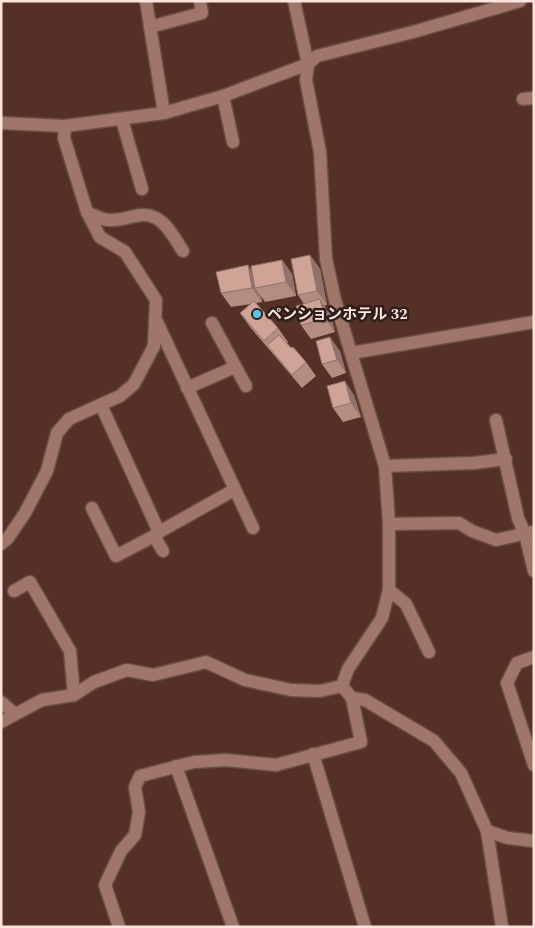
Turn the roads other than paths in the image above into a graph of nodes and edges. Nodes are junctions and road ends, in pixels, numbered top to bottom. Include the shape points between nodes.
1 (146, 1) edge
2 (200, 1) edge
3 (294, 1) edge
4 (520, 1) edge
5 (150, 27) junction
6 (308, 64) junction
7 (223, 96) junction
8 (164, 113) junction
9 (122, 120) junction
10 (1, 123) edge
11 (65, 126) junction
12 (233, 142) dead end
13 (142, 189) dead end
14 (87, 212) junction
15 (183, 251) dead end
16 (156, 322) junction
17 (534, 322) edge
18 (212, 324) dead end
19 (351, 353) junction
20 (235, 367) junction
21 (246, 386) dead end
22 (187, 388) junction
23 (101, 405) junction
24 (496, 420) dead end
25 (506, 459) junction
26 (385, 466) junction
27 (234, 490) junction
28 (92, 508) dead end
29 (389, 524) junction
30 (252, 528) dead end
31 (530, 533) edge
32 (157, 534) junction
33 (1, 544) edge
34 (163, 552) dead end
35 (534, 571) edge
36 (389, 590) junction
37 (14, 591) dead end
38 (429, 652) dead end
39 (534, 657) edge
40 (342, 686) junction
41 (74, 695) junction
42 (352, 698) junction
43 (1, 702) edge
44 (15, 714) junction
45 (1, 722) edge
46 (313, 754) junction
47 (534, 765) edge
48 (176, 766) junction
49 (487, 831) junction
50 (534, 841) edge
51 (119, 927) edge
52 (233, 927) edge
53 (365, 927) edge
54 (502, 927) edge

1 - 5 street
2 - 5 street via 202,13
3 - 6 street
4 - 6 street via 317,56
5 - 8 street
6 - 7 street
6 - 19 street via 306,80 320,152 326,259
7 - 8 street
7 - 12 street
8 - 9 street
9 - 11 street
9 - 13 street
10 - 11 street
11 - 14 street via 64,138
14 - 15 street via 102,220 140,214 155,217
14 - 16 street via 100,237 125,252 156,300
16 - 22 street
16 - 23 street via 154,346 134,384 120,396
17 - 19 street
18 - 20 street
19 - 26 street
20 - 21 street
20 - 22 street
22 - 27 street
23 - 32 street
23 - 33 street via 68,419 57,433 48,470 25,513
24 - 25 street
25 - 26 street
25 - 31 street via 518,518
26 - 29 street
27 - 30 street
27 - 32 street
28 - 32 street via 116,556
29 - 31 street via 459,523 496,540
29 - 36 street
31 - 35 street
32 - 34 street
36 - 38 street via 406,604
36 - 40 street via 382,618 348,669
37 - 41 street via 30,582 70,651
39 - 47 street via 517,663 507,684
40 - 41 street via 320,691 291,690 245,680 206,662 153,675 128,670 94,682
40 - 42 street
41 - 44 street via 42,700
42 - 46 street via 361,742
42 - 49 street via 365,700 434,741 461,772
43 - 44 street
44 - 45 street
46 - 48 street via 276,764 226,760
46 - 53 street
48 - 51 street via 140,776 134,787 139,812 134,835 121,851 105,885
48 - 52 street
49 - 50 street
49 - 54 street

